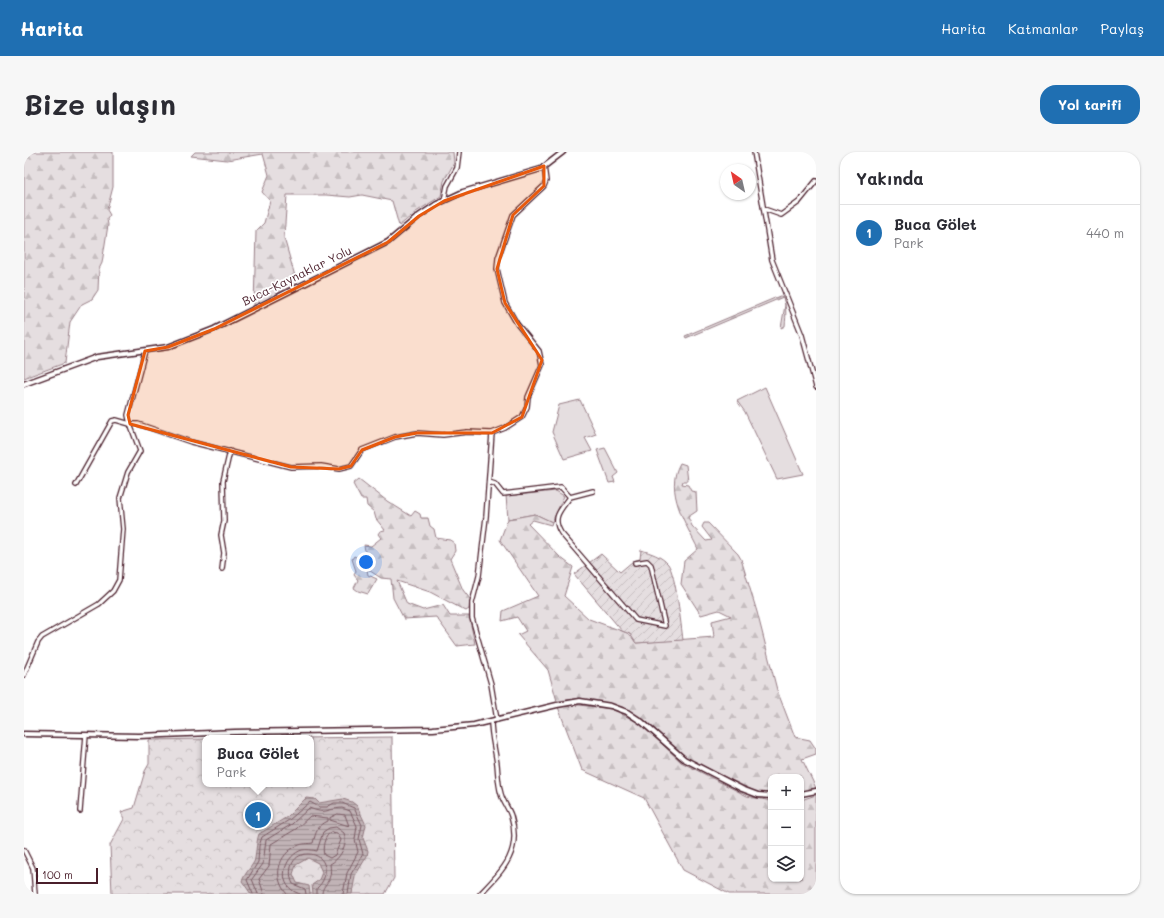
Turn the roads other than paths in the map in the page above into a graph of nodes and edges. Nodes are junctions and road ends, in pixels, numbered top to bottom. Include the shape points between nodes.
1 (459, 152) edge
2 (563, 152) edge
3 (754, 152) edge
4 (544, 166) junction
5 (816, 181) edge
6 (444, 201) junction
7 (764, 209) junction
8 (145, 351) junction
9 (24, 384) edge
10 (816, 387) edge
11 (130, 424) junction
12 (492, 432) junction
13 (230, 451) junction
14 (489, 482) junction
15 (76, 485) dead end
16 (593, 491) dead end
17 (570, 497) junction
18 (635, 563) dead end
19 (222, 569) dead end
20 (24, 675) edge
21 (497, 720) junction
22 (490, 721) junction
23 (24, 734) edge
24 (86, 735) junction
25 (816, 791) edge
26 (804, 793) edge
27 (768, 796) edge
28 (80, 811) dead end
29 (24, 850) edge
30 (35, 894) edge
31 (480, 894) edge

1 - 6 street via 457,168 447,186
2 - 4 street, Buca-Kaynaklar Yolu
3 - 7 street
4 - 6 street, Buca-Kaynaklar Yolu via 528,174 463,192
4 - 12 street via 544,186 512,214 497,269 505,304 514,320 539,351 542,365 522,417 505,428
5 - 7 street via 799,202 781,215
6 - 8 street, Buca-Kaynaklar Yolu via 419,216 388,242 214,329 168,347
7 - 10 street via 772,260 802,335
8 - 9 street, Buca-Kaynaklar Yolu via 97,357
8 - 11 street via 128,415
11 - 13 street via 138,424 191,442
11 - 15 street via 112,421
11 - 20 street via 140,451 128,472 120,498 123,529 119,580 99,604 42,637
12 - 13 street via 443,435 418,433 396,437 362,450 351,466 339,469 321,466 291,467
12 - 14 street
13 - 19 street via 223,481 224,521 220,535 224,558
14 - 17 street via 503,494 561,487
14 - 21 street via 472,618 491,684
16 - 17 street
17 - 18 street via 556,518 560,533 636,620 666,626 651,565 647,562
21 - 22 street
21 - 27 street via 580,701 612,706 642,722 684,759 742,789
22 - 24 street via 433,729
22 - 31 street via 501,794 511,815 514,840 509,860
23 - 24 street
24 - 28 street
25 - 26 street
29 - 30 street via 33,868

